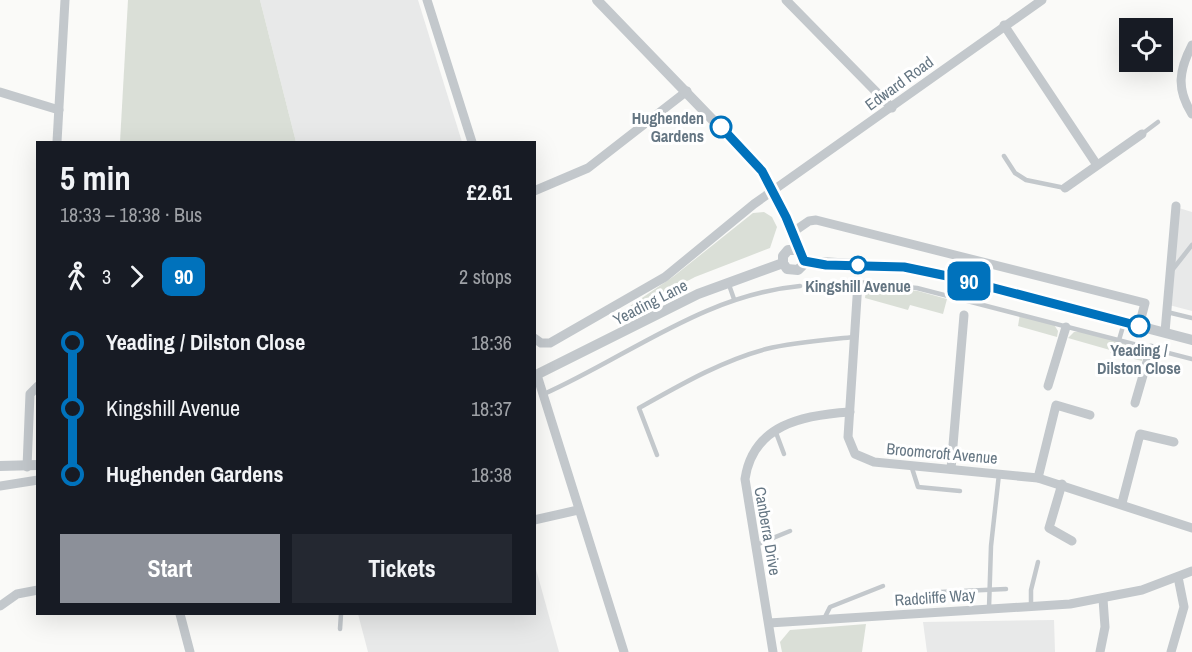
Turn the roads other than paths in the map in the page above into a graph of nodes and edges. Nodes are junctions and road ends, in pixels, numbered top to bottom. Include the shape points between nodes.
1 (65, 0) edge
2 (428, 0) edge
3 (597, 0) edge
4 (786, 0) edge
5 (1042, 0) edge
6 (1004, 26) junction
7 (1192, 45) edge
8 (687, 91) junction
9 (0, 92) edge
10 (891, 108) junction
11 (59, 110) junction
12 (1192, 114) edge
13 (1158, 122) dead end
14 (1142, 134) joint
15 (57, 141) edge
16 (472, 141) edge
17 (1004, 156) dead end
18 (1097, 165) junction
19 (1065, 188) joint
20 (536, 190) edge
21 (773, 190) junction
22 (1176, 206) dead end
23 (782, 212) junction
24 (793, 232) junction
25 (1192, 245) edge
26 (794, 250) junction
27 (804, 261) junction
28 (783, 263) junction
29 (1170, 272) junction
30 (728, 282) junction
31 (858, 282) junction
32 (811, 284) dead end
33 (800, 286) dead end
34 (734, 299) junction
35 (1167, 312) junction
36 (964, 315) dead end
37 (1192, 318) edge
38 (1124, 322) junction
39 (1139, 326) junction
40 (1066, 327) junction
41 (1165, 332) junction
42 (854, 337) junction
43 (536, 339) edge
44 (1119, 340) junction
45 (1192, 340) edge
46 (1151, 348) junction
47 (1192, 359) edge
48 (536, 376) edge
49 (1048, 386) dead end
50 (36, 388) edge
51 (540, 393) edge
52 (1135, 403) dead end
53 (850, 412) junction
54 (1090, 415) dead end
55 (775, 430) junction
56 (1174, 442) dead end
57 (784, 454) dead end
58 (657, 455) dead end
59 (911, 465) junction
60 (0, 466) edge
61 (32, 466) edge
62 (951, 469) junction
63 (999, 474) junction
64 (1038, 478) junction
65 (36, 480) edge
66 (1062, 484) junction
67 (0, 486) edge
68 (960, 491) dead end
69 (1122, 503) junction
70 (578, 510) junction
71 (536, 520) edge
72 (1192, 528) edge
73 (790, 531) dead end
74 (1072, 541) dead end
75 (756, 545) junction
76 (1038, 562) dead end
77 (1192, 571) edge
78 (1179, 577) junction
79 (883, 586) dead end
80 (1006, 589) dead end
81 (36, 590) edge
82 (990, 590) junction
83 (940, 592) dead end
84 (1103, 599) junction
85 (0, 606) edge
86 (1031, 606) junction
87 (988, 608) junction
88 (180, 615) edge
89 (341, 615) edge
90 (824, 619) junction
91 (769, 623) junction
92 (340, 628) dead end
93 (190, 652) edge
94 (624, 652) edge
95 (773, 652) edge
96 (1100, 652) edge
97 (1171, 652) edge

1 - 11 street
2 - 16 street
3 - 8 street
4 - 10 street
5 - 6 street, Edward Road
6 - 10 street, Edward Road
6 - 18 street
7 - 12 street via 1181,66 1183,99
8 - 20 street via 588,168
8 - 21 street via 757,165
9 - 11 street
10 - 21 street, Edward Road
11 - 15 street
13 - 14 lane
14 - 18 street
17 - 19 lane via 1015,173 1026,180
18 - 19 street
21 - 23 street
21 - 43 street via 665,276 550,343
22 - 29 street
23 - 24 street
23 - 26 street
24 - 26 street
24 - 39 street via 816,220 1145,303
25 - 29 lane
26 - 27 street
26 - 28 street via 783,256
27 - 28 street, Yeading Lane via 794,271
27 - 38 street, Yeading Lane via 914,269
28 - 30 street, Yeading Lane
29 - 35 street
30 - 34 lane
30 - 48 street, Yeading Lane via 655,314
31 - 32 lane
31 - 40 lane via 917,288
31 - 42 street, Broomcroft Avenue
33 - 34 lane
34 - 51 lane via 663,330 579,379
35 - 37 lane
35 - 41 street
36 - 62 street
38 - 39 street, Yeading Lane
38 - 44 lane
39 - 41 street, Yeading Lane
40 - 44 lane
40 - 49 street
41 - 45 street, Yeading Lane
42 - 53 street, Broomcroft Avenue
42 - 58 lane via 793,343 736,359 639,408
44 - 46 lane
46 - 47 lane
46 - 52 street
48 - 51 street
50 - 61 street via 30,394
51 - 70 street
53 - 55 street, Canberra Drive via 824,414
53 - 59 street, Broomcroft Avenue via 848,436 855,454 874,462
54 - 64 street via 1056,405
55 - 57 lane
55 - 75 street, Canberra Drive via 762,438 747,463 745,479
56 - 69 street via 1140,434
59 - 62 street, Broomcroft Avenue
59 - 68 lane via 918,487
60 - 61 street
62 - 63 street, Broomcroft Avenue
63 - 64 street, Broomcroft Avenue
63 - 82 lane
64 - 66 street, Broomcroft Avenue
65 - 67 street
66 - 69 street, Broomcroft Avenue
66 - 74 street via 1049,528
69 - 72 street, Broomcroft Avenue
70 - 71 street
70 - 94 street
73 - 75 lane
75 - 91 street, Canberra Drive
76 - 86 lane
77 - 78 street, Radcliffe Way
78 - 84 street, Radcliffe Way
78 - 97 street via 1184,607
79 - 90 lane via 830,607
80 - 82 lane
81 - 85 street via 17,594
82 - 83 lane
82 - 87 lane
84 - 86 street, Radcliffe Way
84 - 96 street via 1105,627
86 - 87 street, Radcliffe Way
87 - 90 street, Radcliffe Way
88 - 93 street
89 - 92 lane
90 - 91 street, Radcliffe Way
91 - 95 street, Canberra Drive

